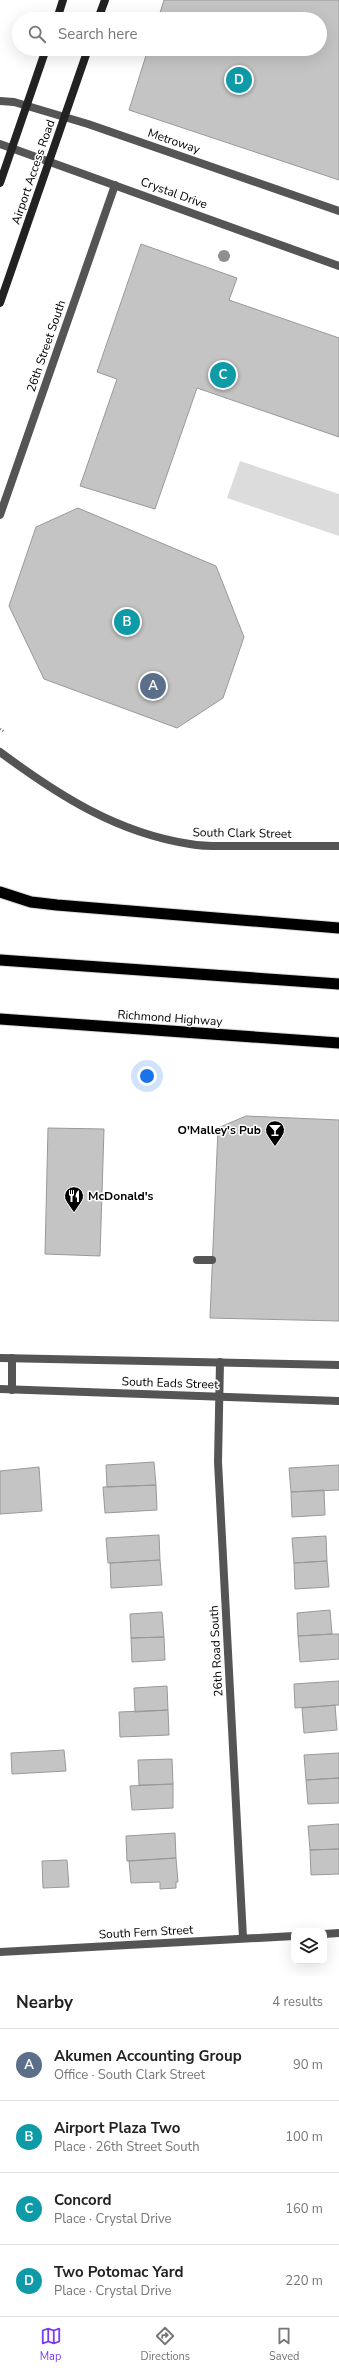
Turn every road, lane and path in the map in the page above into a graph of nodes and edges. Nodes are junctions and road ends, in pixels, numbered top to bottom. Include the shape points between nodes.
1 (63, 0) edge
2 (105, 0) edge
3 (59, 12) edge
4 (101, 12) edge
5 (44, 56) edge
6 (86, 56) edge
7 (0, 101) edge
8 (0, 144) edge
9 (0, 183) edge
10 (115, 186) junction
11 (339, 211) edge
12 (339, 266) edge
13 (0, 302) edge
14 (0, 515) edge
15 (0, 752) edge
16 (339, 846) edge
17 (0, 892) edge
18 (339, 928) edge
19 (0, 960) edge
20 (339, 984) edge
21 (0, 1019) edge
22 (339, 1043) edge
23 (196, 1260) dead end
24 (212, 1260) dead end
25 (0, 1358) edge
26 (12, 1358) junction
27 (220, 1362) junction
28 (339, 1365) edge
29 (0, 1389) edge
30 (12, 1390) junction
31 (218, 1396) junction
32 (339, 1401) edge
33 (339, 1933) edge
34 (327, 1934) edge
35 (291, 1936) edge
36 (243, 1938) junction
37 (0, 1952) edge

1 - 3 main road
2 - 4 main road
5 - 9 main road, bridge
6 - 13 main road, Airport Access Road, bridge
7 - 11 street, Metroway via 14,102 88,124
8 - 10 street, Crystal Drive
10 - 12 street, Crystal Drive
10 - 14 street, 26th Street South
15 - 16 street, South Clark Street via 55,792 92,813 122,826 161,838 202,846
17 - 18 highway via 31,902 57,905
19 - 20 highway
21 - 22 highway, Richmond Highway
23 - 24 street
25 - 26 street, South Eads Street
26 - 27 street, South Eads Street
26 - 30 street
27 - 28 street, South Eads Street
27 - 31 street, 26th Road South
29 - 30 street, South Eads Street
30 - 31 street, South Eads Street
31 - 32 street, South Eads Street
31 - 36 street, 26th Road South via 218,1462
33 - 34 street
35 - 36 street, South Fern Street
36 - 37 street, South Fern Street

